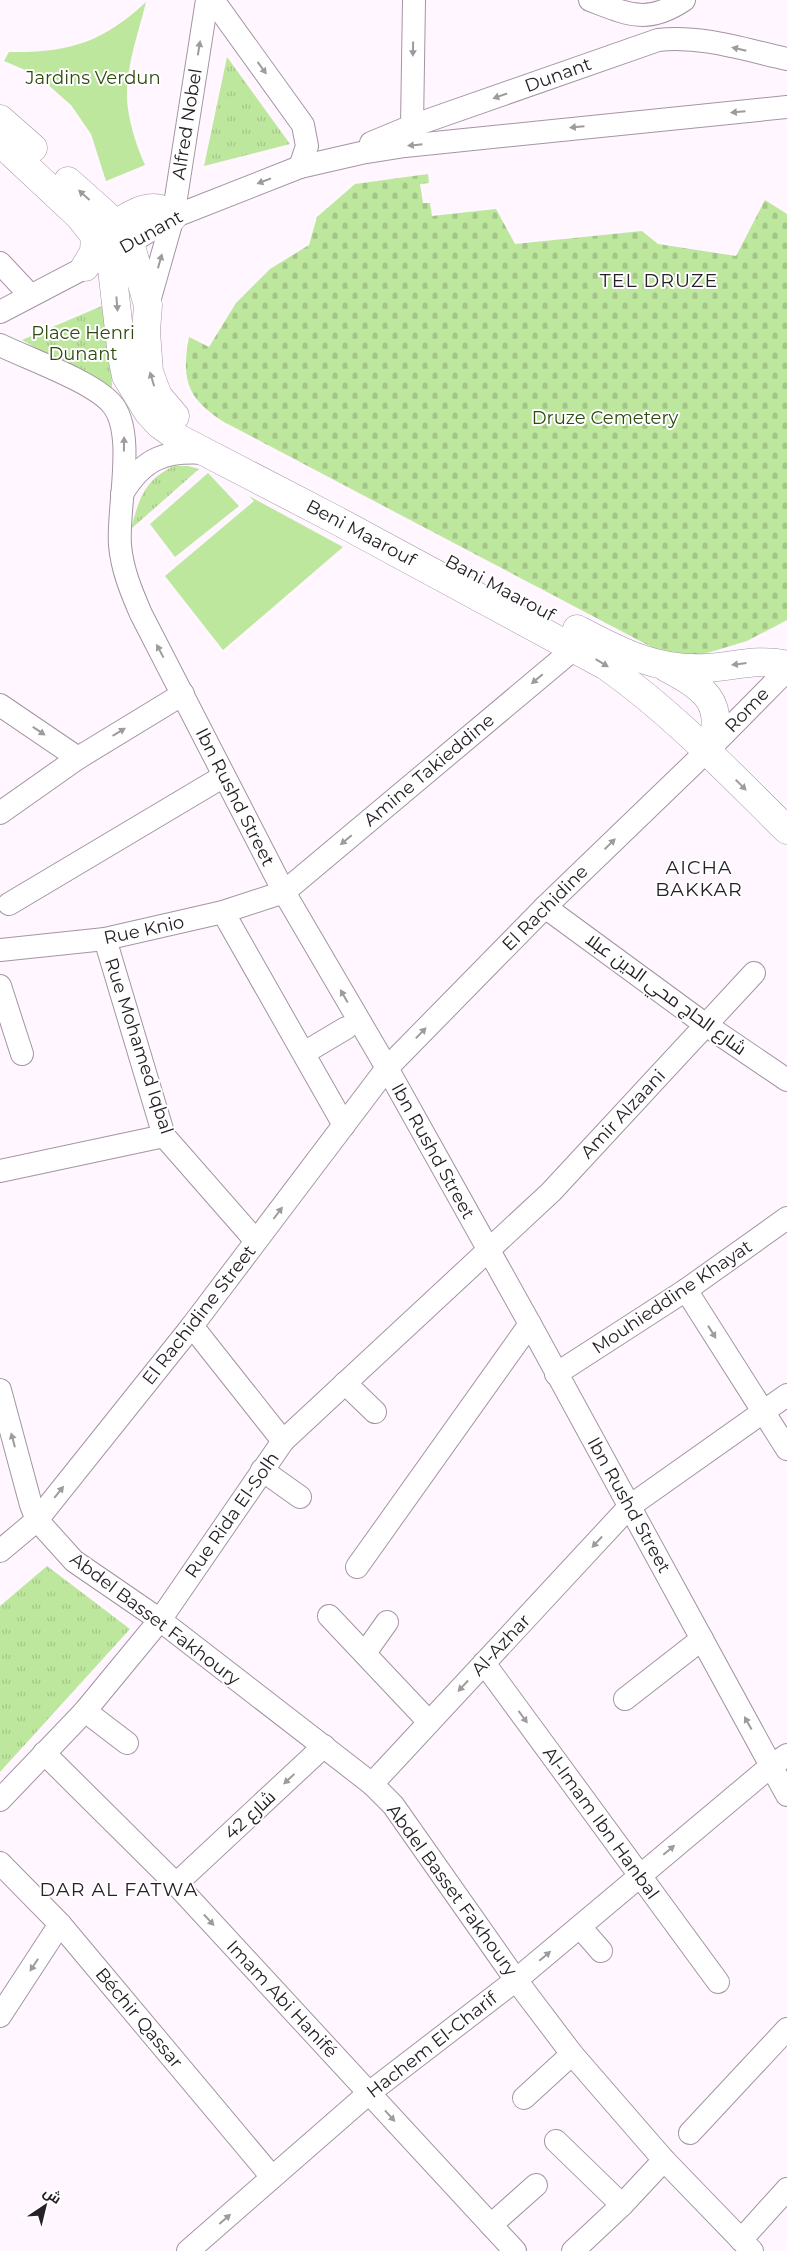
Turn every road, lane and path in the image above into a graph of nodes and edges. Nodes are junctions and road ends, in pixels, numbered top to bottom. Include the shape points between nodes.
1 (207, 0) edge
2 (213, 0) edge
3 (414, 0) edge
4 (590, 0) edge
5 (685, 0) edge
6 (633, 16) junction
7 (698, 39) junction
8 (639, 46) junction
9 (787, 60) edge
10 (787, 107) edge
11 (0, 119) edge
12 (412, 126) junction
13 (0, 142) edge
14 (337, 158) junction
15 (300, 167) junction
16 (173, 217) junction
17 (106, 245) junction
18 (0, 263) edge
19 (30, 295) junction
20 (148, 305) junction
21 (0, 312) edge
22 (0, 346) edge
23 (207, 453) junction
24 (122, 494) junction
25 (331, 508) junction
26 (575, 648) junction
27 (787, 665) edge
28 (665, 667) junction
29 (787, 670) edge
30 (183, 694) junction
31 (0, 705) edge
32 (709, 749) junction
33 (78, 758) junction
34 (224, 776) junction
35 (0, 814) edge
36 (787, 830) edge
37 (284, 892) junction
38 (9, 904) dead end
39 (545, 907) junction
40 (223, 912) junction
41 (105, 939) junction
42 (0, 950) edge
43 (754, 973) dead end
44 (0, 986) edge
45 (706, 1025) junction
46 (346, 1028) dead end
47 (304, 1053) junction
48 (22, 1054) dead end
49 (387, 1068) junction
50 (787, 1080) edge
51 (344, 1125) junction
52 (164, 1136) junction
53 (0, 1171) edge
54 (787, 1218) edge
55 (256, 1241) junction
56 (488, 1250) junction
57 (686, 1290) junction
58 (530, 1324) junction
59 (192, 1326) junction
60 (556, 1374) junction
61 (344, 1383) junction
62 (0, 1390) edge
63 (787, 1395) edge
64 (375, 1412) dead end
65 (762, 1412) junction
66 (283, 1441) junction
67 (787, 1449) edge
68 (262, 1470) junction
69 (300, 1497) dead end
70 (630, 1506) junction
71 (37, 1520) junction
72 (0, 1551) edge
73 (357, 1567) dead end
74 (329, 1616) dead end
75 (160, 1620) junction
76 (387, 1622) dead end
77 (702, 1639) junction
78 (365, 1652) junction
79 (484, 1663) junction
80 (626, 1699) dead end
81 (85, 1711) junction
82 (429, 1722) junction
83 (127, 1744) dead end
84 (324, 1746) junction
85 (44, 1753) junction
86 (779, 1760) edge
87 (372, 1784) junction
88 (787, 1795) edge
89 (0, 1800) edge
90 (0, 1863) edge
91 (639, 1875) junction
92 (176, 1884) junction
93 (60, 1924) junction
94 (580, 1927) junction
95 (600, 1951) dead end
96 (516, 1980) junction
97 (718, 1982) dead end
98 (0, 2016) edge
99 (787, 2029) edge
100 (572, 2054) junction
101 (369, 2094) junction
102 (524, 2098) dead end
103 (690, 2134) dead end
104 (556, 2140) dead end
105 (664, 2160) junction
106 (272, 2177) junction
107 (536, 2185) dead end
108 (787, 2189) edge
109 (622, 2205) junction
110 (491, 2225) junction
111 (746, 2246) edge
112 (194, 2250) edge
113 (515, 2251) edge
114 (573, 2251) edge

16 -> 1 street, Alfred Nobel
2 -> 15 street via 303,125 307,146
3 -> 12 street
4 - 6 street
5 - 6 street via 662,12
5 - 7 street via 685,20
6 - 8 street via 644,30
7 - 8 street, Dunant via 658,40
9 -> 7 street, Dunant
8 -> 12 street, Dunant
10 -> 14 street, Dunant via 414,145
17 -> 11 main road
12 - 14 street, Dunant
13 - 17 main road via 80,216
14 - 15 street, Dunant
15 -> 16 street, Dunant
16 - 17 main road via 161,208 136,212
20 -> 16 street, Alfred Nobel
17 - 19 street
17 - 20 main road
17 -> 23 main road, Beni Maarouf via 112,269 123,368 129,382 159,424
18 - 19 street
19 - 21 street
25 -> 20 main road, Bani Maarouf via 186,424 165,406 149,372
24 -> 22 street, Ibn Rushd Street via 124,433 120,417 111,403 81,382
23 - 24 street via 185,451 154,459 130,480
23 - 25 main road, Beni Maarouf
30 -> 24 street, Ibn Rushd Street via 141,614 126,576 120,544
25 - 26 main road, Beni Maarouf
25 - 28 main road, Bani Maarouf via 601,642
26 -> 32 main road, Beni Maarouf via 640,690
26 -> 37 street, Amine Takieddine
27 -> 28 main road, Bani Maarouf via 767,662 709,668
28 - 32 main road via 697,686 710,699 717,717 715,736
29 - 32 street, Rome
33 -> 30 street
30 - 34 street, Ibn Rushd Street
31 -> 33 street
32 -> 36 main road, Beni Maarouf
39 -> 32 street, El Rachidine
33 - 35 street
34 - 37 street, Ibn Rushd Street
34 - 38 street
37 - 40 street, Rue Knio
49 -> 37 street, Ibn Rushd Street
39 - 45 street, شارع الحاج محي الدين عبلا
49 -> 39 street, El Rachidine
40 - 41 street, Rue Knio
40 - 47 street
41 - 42 street, Rue Knio
41 - 52 street, Rue Mohamed Iqbal
43 - 45 street, Amir Alzaani
44 - 48 street
45 - 50 street, شارع الحاج محي الدين عبلا
45 - 56 street, Amir Alzaani via 551,1192
46 - 47 street
47 - 51 street
49 - 51 street, El Rachidine Street
49 - 56 street, Ibn Rushd Street
55 -> 51 street, El Rachidine Street
52 - 53 street
52 - 55 street, Rue Mohamed Iqbal
54 - 57 street, Mouhieddine Khayat
55 - 59 street, El Rachidine Street
56 - 58 street, Ibn Rushd Street
56 - 61 street, Rue Rida El-Solh
57 - 60 street, Mouhieddine Khayat
57 -> 65 street
58 - 60 street, Ibn Rushd Street
58 - 73 street
59 - 66 street
71 -> 59 street, El Rachidine Street
60 - 70 street, Ibn Rushd Street
61 - 64 street
61 - 66 street, Rue Rida El-Solh
71 -> 62 street
63 - 65 street, Al-Azhar
65 - 67 street
65 - 70 street, Al-Azhar
66 - 68 street, Rue Rida El-Solh
68 - 69 street
68 - 75 street, Rue Rida El-Solh
70 - 77 street, Ibn Rushd Street
70 -> 79 street, Al-Azhar
71 - 72 street, El Rachidine Street
71 - 75 street, Abdel Basset Fakhoury via 74,1561
74 - 78 street
75 - 81 street, Rue Rida El-Solh
75 - 84 street, Abdel Basset Fakhoury
76 - 78 street
77 - 80 street
86 -> 77 street, Ibn Rushd Street
78 - 82 street
79 -> 82 street, Al-Azhar
79 -> 91 street, Al-Imam Ibn Hanbal
81 - 83 street
81 - 85 street, Rue Rida El-Solh
82 - 87 street, Al-Azhar
84 - 87 street, Abdel Basset Fakhoury
84 -> 92 street, شارع 42
85 - 89 street, Rue Rida El-Solh
85 - 92 street, Imam Abi Hanifé
86 - 88 street, Ibn Rushd Street
91 -> 86 street, Hachem El-Charif
87 - 96 street, Abdel Basset Fakhoury via 408,1825
90 - 93 street, Béchir Qassar
91 - 94 street, Hachem El-Charif
91 - 97 street, Al-Imam Ibn Hanbal
92 -> 101 street, Imam Abi Hanifé
93 -> 98 street
93 - 106 street, Béchir Qassar
94 - 95 street
96 -> 94 street, Hachem El-Charif
96 - 100 street, Abdel Basset Fakhoury
96 - 101 street, Hachem El-Charif
99 - 103 street
100 - 102 street
100 - 105 street, Abdel Basset Fakhoury
101 - 106 street, Hachem El-Charif
101 -> 110 street, Imam Abi Hanifé
104 - 109 street
105 - 109 street
105 - 111 street, Abdel Basset Fakhoury
112 -> 106 street, Hachem El-Charif
107 - 110 street
108 - 111 street
109 - 114 street
110 - 113 street, Imam Abi Hanifé

